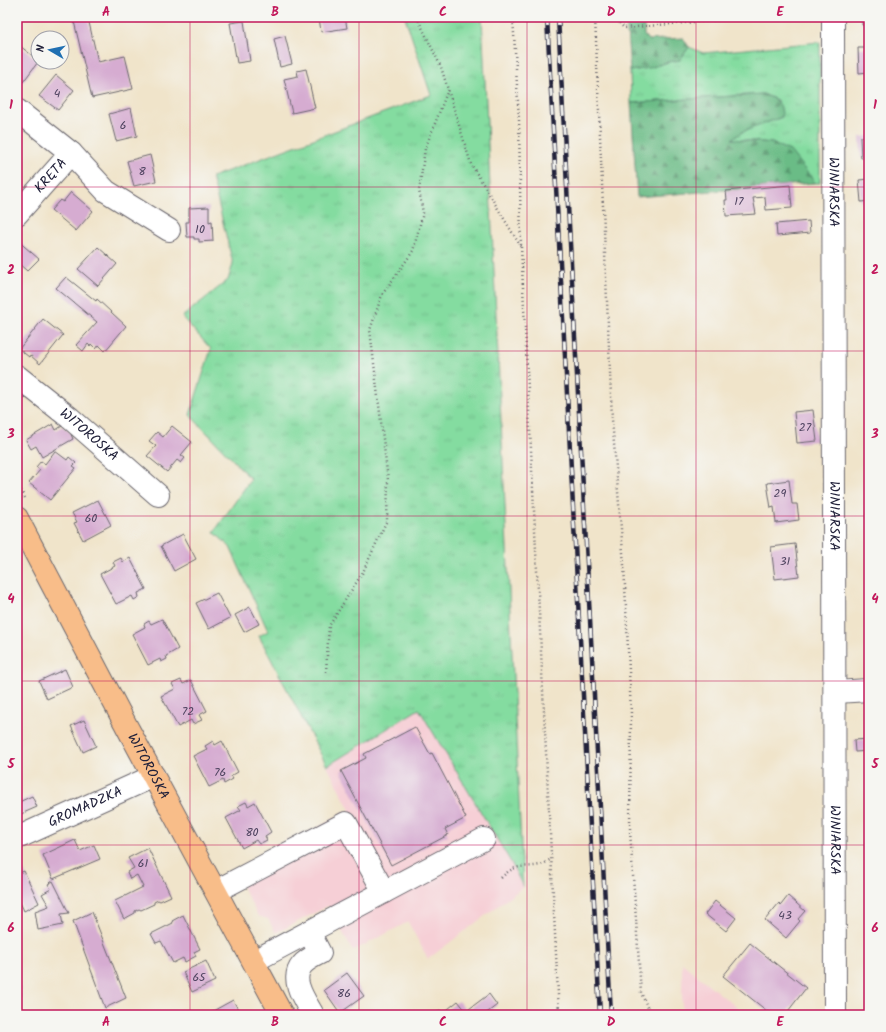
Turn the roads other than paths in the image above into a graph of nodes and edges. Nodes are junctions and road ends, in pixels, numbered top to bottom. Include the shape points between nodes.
1 (833, 17) edge
2 (17, 110) edge
3 (71, 153) junction
4 (17, 214) edge
5 (168, 230) dead end
6 (17, 376) edge
7 (158, 495) dead end
8 (17, 518) edge
9 (869, 690) edge
10 (836, 692) junction
11 (154, 776) junction
12 (17, 838) edge
13 (484, 839) dead end
14 (216, 891) junction
15 (384, 892) junction
16 (309, 932) junction
17 (254, 961) junction
18 (282, 1015) edge
19 (313, 1015) edge
20 (835, 1015) edge

1 - 10 street, WINIARSKA
2 - 3 street, KRĘTA
3 - 4 street, KRĘTA
3 - 5 street via 106,191
6 - 7 street, WITOROSKA via 70,418
8 - 11 main road, WITOROSKA
9 - 10 street
10 - 20 street, WINIARSKA
11 - 12 street, GROMADZKA
11 - 14 main road, WITOROSKA
13 - 15 street
14 - 15 street via 346,823
14 - 17 main road, WITOROSKA
15 - 16 street
16 - 17 street
16 - 19 street via 320,953 301,966 297,975 301,993
17 - 18 main road, WITOROSKA

